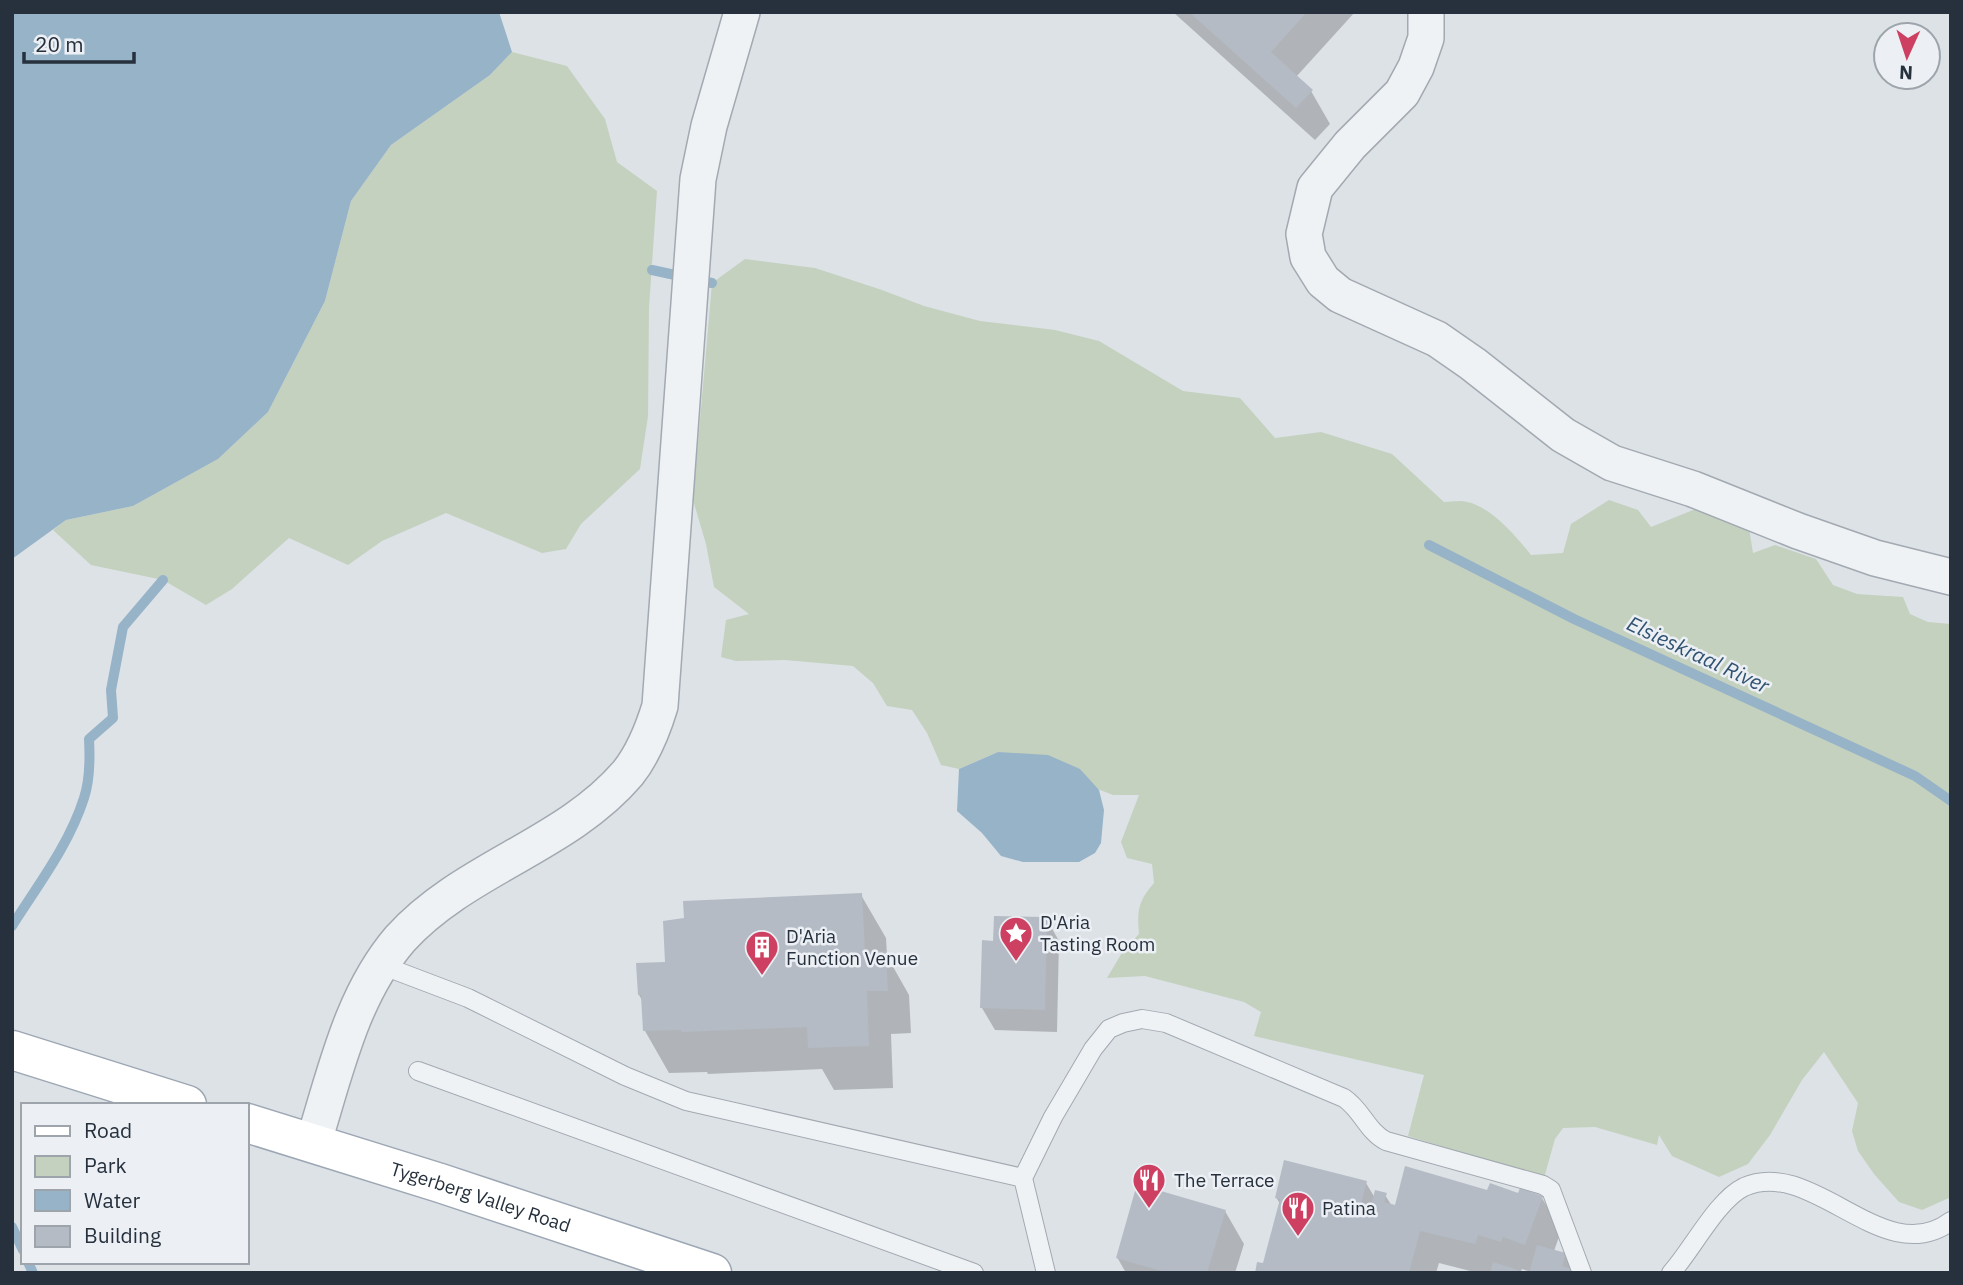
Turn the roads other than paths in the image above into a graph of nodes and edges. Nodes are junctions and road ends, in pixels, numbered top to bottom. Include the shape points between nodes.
1 (742, 12) edge
2 (1426, 12) edge
3 (1951, 577) edge
4 (381, 965) junction
5 (12, 1050) edge
6 (418, 1071) dead end
7 (181, 1103) edge
8 (248, 1124) edge
9 (313, 1144) junction
10 (1023, 1178) junction
11 (1951, 1221) edge
12 (712, 1273) edge
13 (975, 1273) edge
14 (1046, 1273) edge
15 (1582, 1273) edge
16 (1671, 1273) edge

1 - 4 street via 698,179 660,706 644,747 609,793 566,827 440,903
2 - 3 street via 1426,37 1402,93 1315,188 1304,234 1308,257 1323,281 1340,295 1437,339 1563,436 1612,463 1875,558
4 - 9 street via 347,1035
4 - 10 lane via 468,998 686,1101
5 - 7 main road
6 - 13 lane
8 - 9 main road, Tygerberg Valley Road
9 - 12 main road, Tygerberg Valley Road
10 - 14 lane
10 - 15 lane via 1053,1117 1109,1029 1142,1019 1166,1023 1345,1098 1386,1142 1544,1185 1551,1190
11 - 16 lane via 1916,1236 1895,1233 1797,1187 1772,1182 1745,1187 1727,1199

